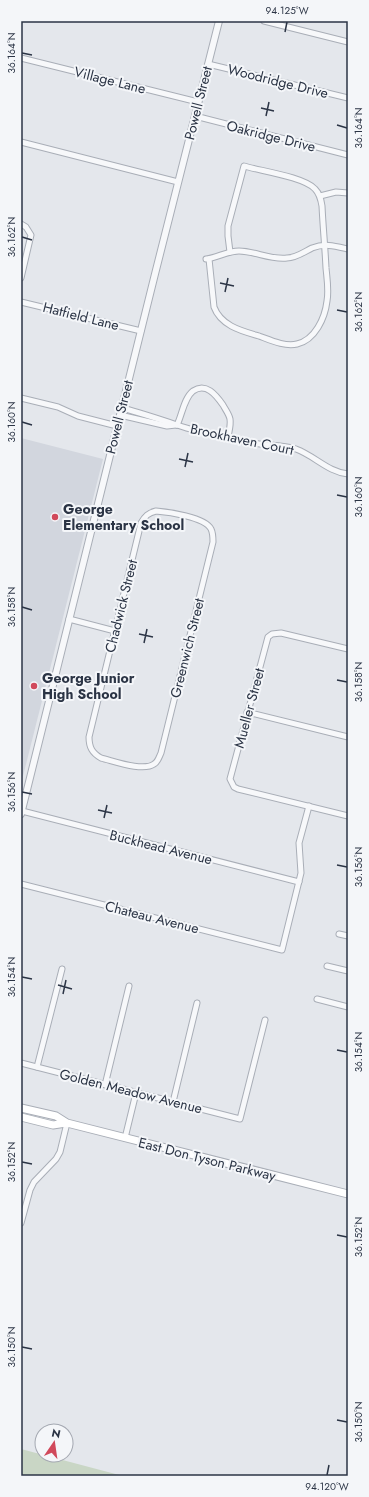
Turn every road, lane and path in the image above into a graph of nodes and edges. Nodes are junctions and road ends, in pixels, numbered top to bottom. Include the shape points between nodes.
1 (219, 21) edge
2 (264, 21) edge
3 (348, 42) edge
4 (21, 58) edge
5 (208, 64) junction
6 (348, 98) edge
7 (198, 102) junction
8 (195, 116) junction
9 (21, 142) edge
10 (348, 155) edge
11 (178, 182) junction
12 (348, 193) edge
13 (320, 196) junction
14 (21, 224) edge
15 (325, 245) junction
16 (348, 249) edge
17 (230, 252) junction
18 (21, 278) edge
19 (21, 302) edge
20 (141, 331) junction
21 (21, 398) edge
22 (122, 408) junction
23 (120, 415) junction
24 (177, 425) junction
25 (117, 426) junction
26 (228, 437) junction
27 (348, 474) edge
28 (211, 529) joint
29 (69, 619) junction
30 (115, 631) junction
31 (348, 649) edge
32 (247, 712) junction
33 (348, 737) edge
34 (91, 750) joint
35 (309, 806) junction
36 (21, 813) edge
37 (348, 816) edge
38 (300, 882) junction
39 (21, 884) edge
40 (339, 934) dead end
41 (348, 936) edge
42 (327, 966) dead end
43 (62, 969) dead end
44 (348, 971) edge
45 (130, 986) dead end
46 (317, 999) dead end
47 (197, 1004) dead end
48 (348, 1007) edge
49 (265, 1020) dead end
50 (21, 1063) edge
51 (37, 1067) junction
52 (105, 1085) junction
53 (136, 1092) junction
54 (172, 1102) junction
55 (21, 1108) edge
56 (21, 1117) edge
57 (67, 1124) junction
58 (125, 1138) junction
59 (348, 1194) edge
60 (21, 1223) edge

1 - 5 street, Powell Street
2 - 3 street
4 - 7 street, Village Lane
5 - 6 street, Woodridge Drive
5 - 7 street, Powell Street
7 - 8 street, Powell Street
8 - 10 street, Oakridge Drive
8 - 11 street, Powell Street
9 - 11 street
11 - 20 street, Powell Street
12 - 13 street via 336,192
13 - 15 street
13 - 17 street via 303,181 244,166 228,226
14 - 18 street via 29,231 30,240
15 - 16 street
15 - 17 street via 292,258 271,258 247,252
15 - 17 street via 327,304 314,334 297,345 283,344 238,330 219,317 213,302 207,259
19 - 20 street, Hatfield Lane
20 - 22 street, Powell Street
21 - 25 street
22 - 23 street, Powell Street
22 - 24 street, Brookhaven Court
23 - 24 street, Brookhaven Court via 166,426
23 - 25 street, Powell Street
24 - 26 street, Brookhaven Court
24 - 26 street via 189,394 198,389 208,389 216,394 228,414
25 - 29 street, Powell Street
26 - 27 street, Brookhaven Court via 296,449 333,470
28 - 30 street, Chadwick Street via 206,523 198,520 163,511 149,512 141,523
28 - 34 street, Greenwich Street via 213,542 161,754 154,764 140,767 101,758
29 - 30 street
29 - 36 street, Powell Street
30 - 34 street, Chadwick Street via 89,737
31 - 32 street, Mueller Street via 281,632 272,634 266,642
32 - 33 street
32 - 35 street, Mueller Street via 231,783 238,789
35 - 37 street
35 - 38 street via 299,843 302,873
36 - 38 street, Buckhead Avenue
38 - 39 street, Chateau Avenue via 282,950
40 - 41 street
42 - 44 street
43 - 51 street
45 - 52 street
46 - 48 street
47 - 54 street
49 - 54 street, Golden Meadow Avenue via 240,1119
50 - 51 street, Golden Meadow Avenue
51 - 52 street, Golden Meadow Avenue
52 - 53 street, Golden Meadow Avenue
53 - 54 street, Golden Meadow Avenue
53 - 58 street
55 - 57 main road, East Don Tyson Parkway via 56,1116
56 - 57 main road, East Don Tyson Parkway via 53,1125
57 - 58 main road, East Don Tyson Parkway
57 - 60 street via 60,1152 30,1190
58 - 59 main road, East Don Tyson Parkway

